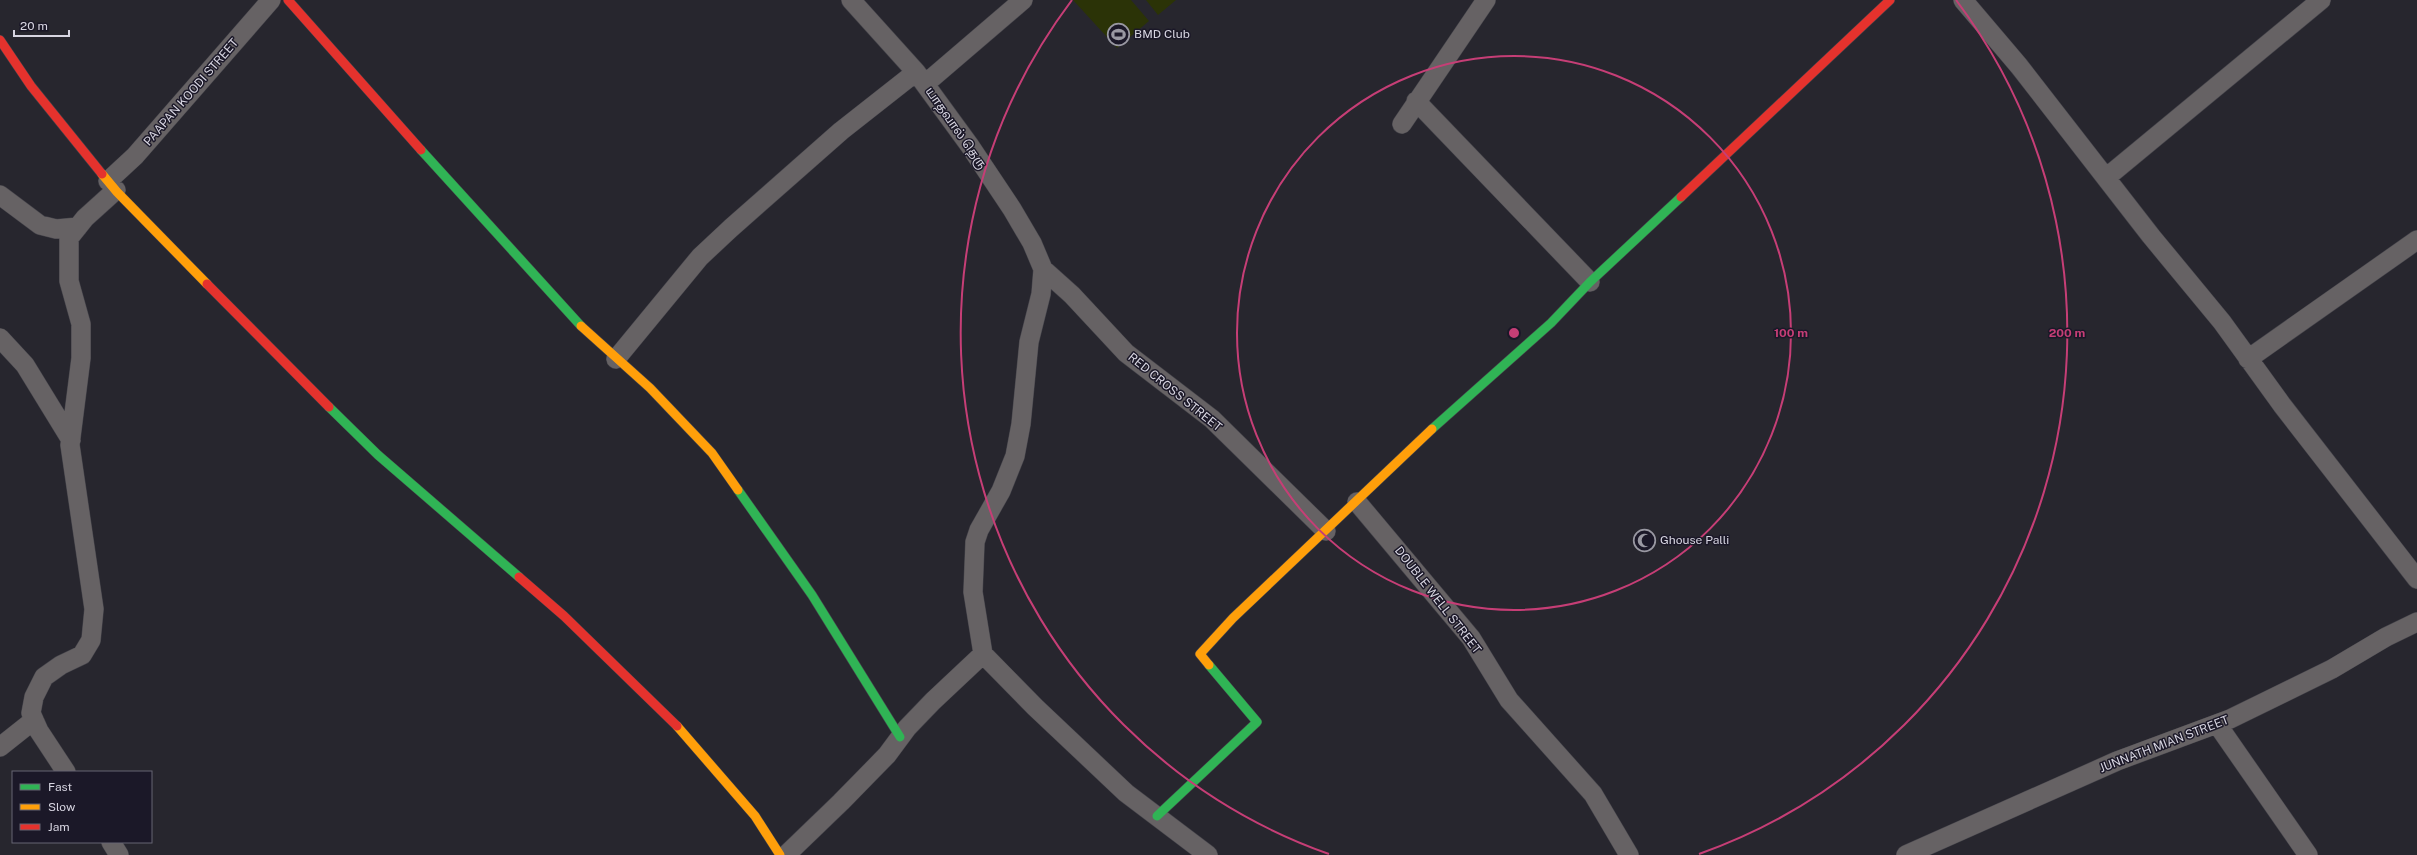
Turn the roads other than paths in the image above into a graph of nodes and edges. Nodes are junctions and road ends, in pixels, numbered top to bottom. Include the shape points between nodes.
1 (270, 0) edge
2 (288, 0) edge
3 (851, 0) edge
4 (1023, 0) edge
5 (1486, 0) edge
6 (1890, 0) edge
7 (1963, 0) edge
8 (2320, 0) edge
9 (0, 40) edge
10 (920, 78) junction
11 (1416, 101) junction
12 (1402, 124) dead end
13 (2107, 177) junction
14 (112, 186) junction
15 (0, 195) edge
16 (78, 226) junction
17 (2417, 240) edge
18 (1043, 269) junction
19 (1590, 282) junction
20 (0, 338) edge
21 (616, 359) junction
22 (2248, 359) junction
23 (71, 440) junction
24 (1357, 502) junction
25 (1326, 531) junction
26 (2417, 579) edge
27 (2417, 622) edge
28 (982, 654) junction
29 (34, 720) junction
30 (2217, 724) junction
31 (900, 737) junction
32 (0, 747) edge
33 (65, 771) edge
34 (1157, 816) junction
35 (112, 843) edge
36 (119, 855) edge
37 (780, 855) edge
38 (786, 855) edge
39 (1208, 855) edge
40 (1629, 855) edge
41 (1906, 855) edge
42 (2308, 855) edge

1 - 14 street, PAAPAN KOODI STREET
2 - 21 street via 491,229 588,334
3 - 10 street, யாதவால் தெரு
4 - 10 street
5 - 11 street
6 - 19 street
7 - 13 street
8 - 13 street
9 - 14 street via 31,86
10 - 18 street, யாதவால் தெரு via 1012,209 1032,243
10 - 21 street via 841,131 731,228 700,258
11 - 12 street
11 - 19 street
13 - 22 street via 2222,322
14 - 16 street, PAAPAN KOODI STREET
14 - 37 street via 287,366 378,455 558,611 635,684 678,728 755,816
15 - 16 street via 40,225 56,229
16 - 23 street, PAAPAN KOODI STREET via 69,238 67,267 82,324 81,358
17 - 22 street
18 - 25 street, RED CROSS STREET via 1072,295 1126,353 1212,419
18 - 28 street via 1041,294 1029,342 1021,424 1015,456 1001,491 975,542 973,592
19 - 24 street via 1551,323 1426,434
20 - 23 street via 25,365
21 - 31 street via 650,388 712,453 812,595
22 - 26 street
23 - 29 street via 94,610 91,640 82,655 44,677 34,697 31,713
24 - 25 street
24 - 40 street, DOUBLE WELL STREET via 1471,638 1510,700 1593,794
25 - 34 street via 1234,618 1200,654 1257,722
27 - 30 street, JUNNATH MIAN STREET via 2386,636 2332,669
28 - 31 street
28 - 34 street via 1126,793
29 - 32 street
29 - 33 street
30 - 41 street, JUNNATH MIAN STREET via 2117,761
30 - 42 street
31 - 38 street via 887,755
34 - 39 street
35 - 36 street

